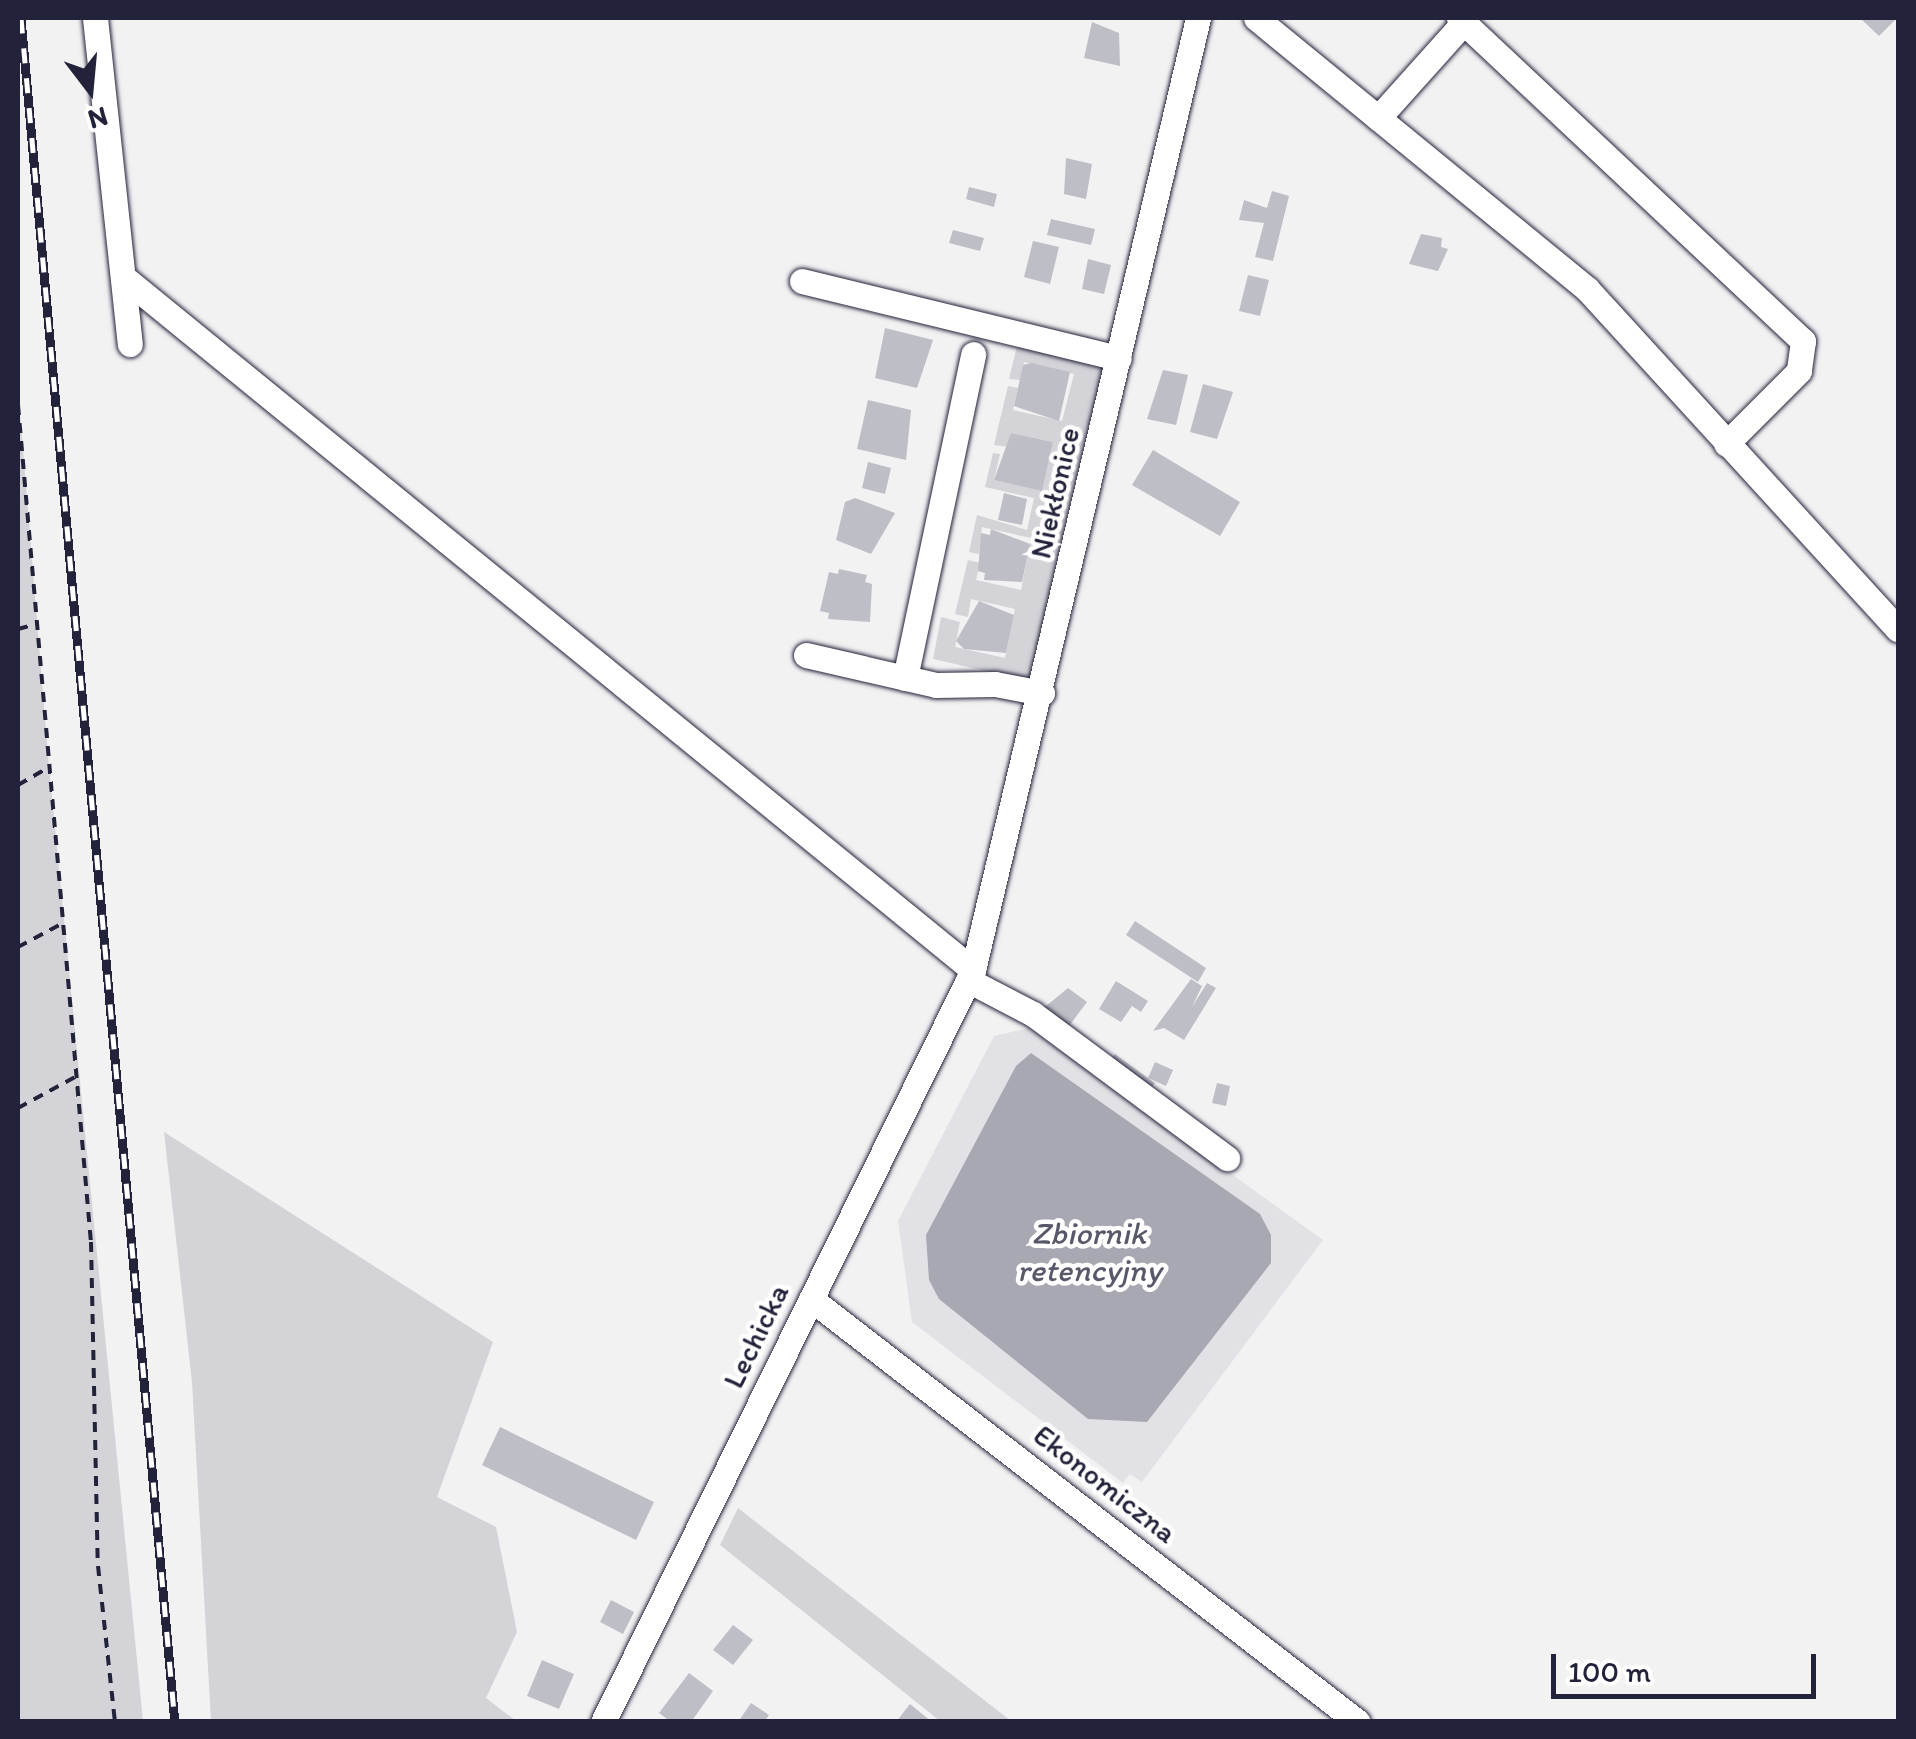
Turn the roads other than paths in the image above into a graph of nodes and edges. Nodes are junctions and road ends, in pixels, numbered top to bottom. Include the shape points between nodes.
1 (96, 18) edge
2 (1198, 18) edge
3 (1256, 18) edge
4 (1462, 20) edge
5 (1378, 118) junction
6 (123, 278) junction
7 (802, 281) dead end
8 (130, 344) dead end
9 (973, 354) dead end
10 (1119, 358) junction
11 (1726, 444) junction
12 (1898, 629) edge
13 (806, 655) dead end
14 (905, 678) junction
15 (1042, 693) junction
16 (971, 975) junction
17 (1228, 1158) dead end
18 (811, 1299) junction
19 (604, 1722) edge
20 (1358, 1722) edge

1 - 6 street
2 - 10 street, Niekłonice
3 - 5 street
4 - 5 street
4 - 11 street via 1803,341 1799,371
5 - 11 street via 1587,289
6 - 8 street
6 - 16 street
7 - 10 street
9 - 14 street
10 - 15 street, Niekłonice
11 - 12 street
13 - 14 street
14 - 15 street
15 - 16 street, Niekłonice
16 - 17 street
16 - 18 street, Lechicka
18 - 19 street, Lechicka
18 - 20 street, Ekonomiczna

